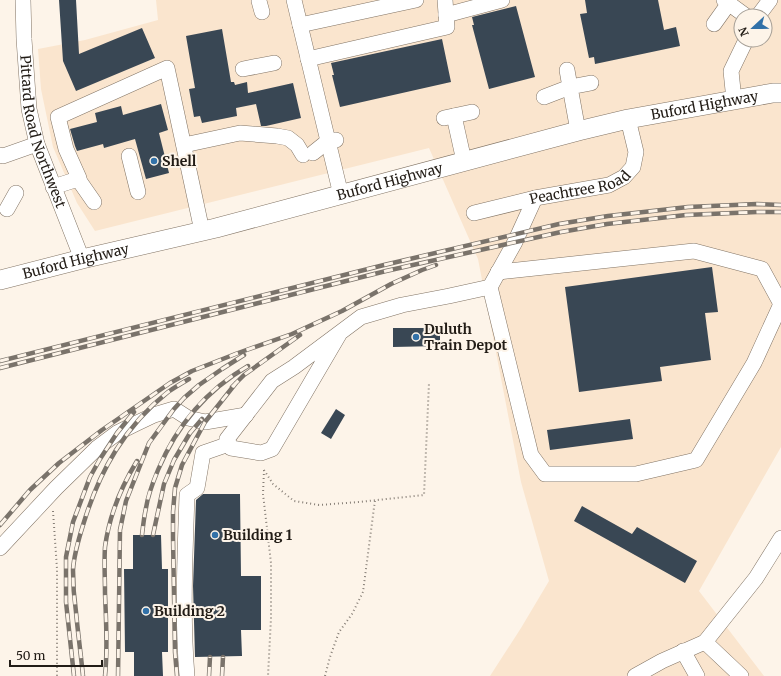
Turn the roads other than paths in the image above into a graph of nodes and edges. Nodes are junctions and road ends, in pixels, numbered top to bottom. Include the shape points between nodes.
1 (23, 0) edge
2 (294, 0) edge
3 (416, 0) edge
4 (502, 0) edge
5 (727, 2) edge
6 (445, 7) edge
7 (735, 8) edge
8 (714, 24) dead end
9 (300, 25) junction
10 (742, 48) edge
11 (308, 59) junction
12 (274, 63) dead end
13 (243, 70) dead end
14 (567, 70) dead end
15 (591, 83) dead end
16 (570, 87) junction
17 (781, 93) edge
18 (544, 97) dead end
19 (734, 100) junction
20 (472, 112) dead end
21 (628, 119) junction
22 (578, 131) junction
23 (333, 140) junction
24 (37, 144) junction
25 (184, 146) junction
26 (0, 155) edge
27 (129, 156) dead end
28 (464, 161) junction
29 (81, 175) junction
30 (53, 187) junction
31 (138, 192) dead end
32 (16, 193) dead end
33 (340, 195) junction
34 (534, 198) junction
35 (94, 202) dead end
36 (7, 209) dead end
37 (474, 213) dead end
38 (202, 231) junction
39 (82, 259) junction
40 (498, 272) junction
41 (0, 280) edge
42 (490, 287) junction
43 (781, 304) edge
44 (340, 333) junction
45 (246, 415) junction
46 (229, 444) junction
47 (781, 538) edge
48 (0, 548) edge
49 (705, 642) junction
50 (683, 651) junction
51 (187, 676) edge
52 (635, 676) edge
53 (697, 676) edge
54 (741, 676) edge

1 - 24 street, Pittard Road Northwest via 29,109
2 - 9 street
3 - 9 street
4 - 6 street
5 - 7 street
5 - 8 street
6 - 11 street via 447,26
9 - 11 street
10 - 19 street via 731,71
11 - 23 street
12 - 13 street
14 - 16 street
15 - 16 street
16 - 18 street
16 - 22 street
17 - 19 main road, Buford Highway
19 - 21 main road, Buford Highway
20 - 28 street via 449,117
21 - 22 main road, Buford Highway
21 - 34 street, Peachtree Road via 636,152 633,167 624,177 609,185
22 - 28 main road, Buford Highway
23 - 25 street via 308,154 288,138 240,133
23 - 33 street
24 - 26 street
24 - 30 street, Pittard Road Northwest
25 - 29 street via 167,68 58,117 66,149
25 - 38 street
27 - 31 street
28 - 33 main road, Buford Highway
29 - 30 street
29 - 35 street
30 - 39 street, Pittard Road Northwest
32 - 36 street
33 - 38 main road, Buford Highway
34 - 37 street, Peachtree Road
34 - 40 street via 515,242
38 - 39 main road, Buford Highway
39 - 41 main road, Buford Highway
40 - 42 street
40 - 43 street via 694,251 762,269
42 - 43 street via 532,455 545,474 636,474 696,460 754,363
42 - 44 street via 402,305 361,317
44 - 45 street via 272,381
44 - 46 street via 272,449 261,453 231,448
45 - 46 street via 227,439
45 - 48 street via 205,422 188,418 174,410 154,415 117,433 97,448 52,492
46 - 51 street via 203,453 197,488 186,495 184,594
47 - 49 street via 756,578
49 - 50 street
49 - 54 street
50 - 52 street
50 - 53 street

